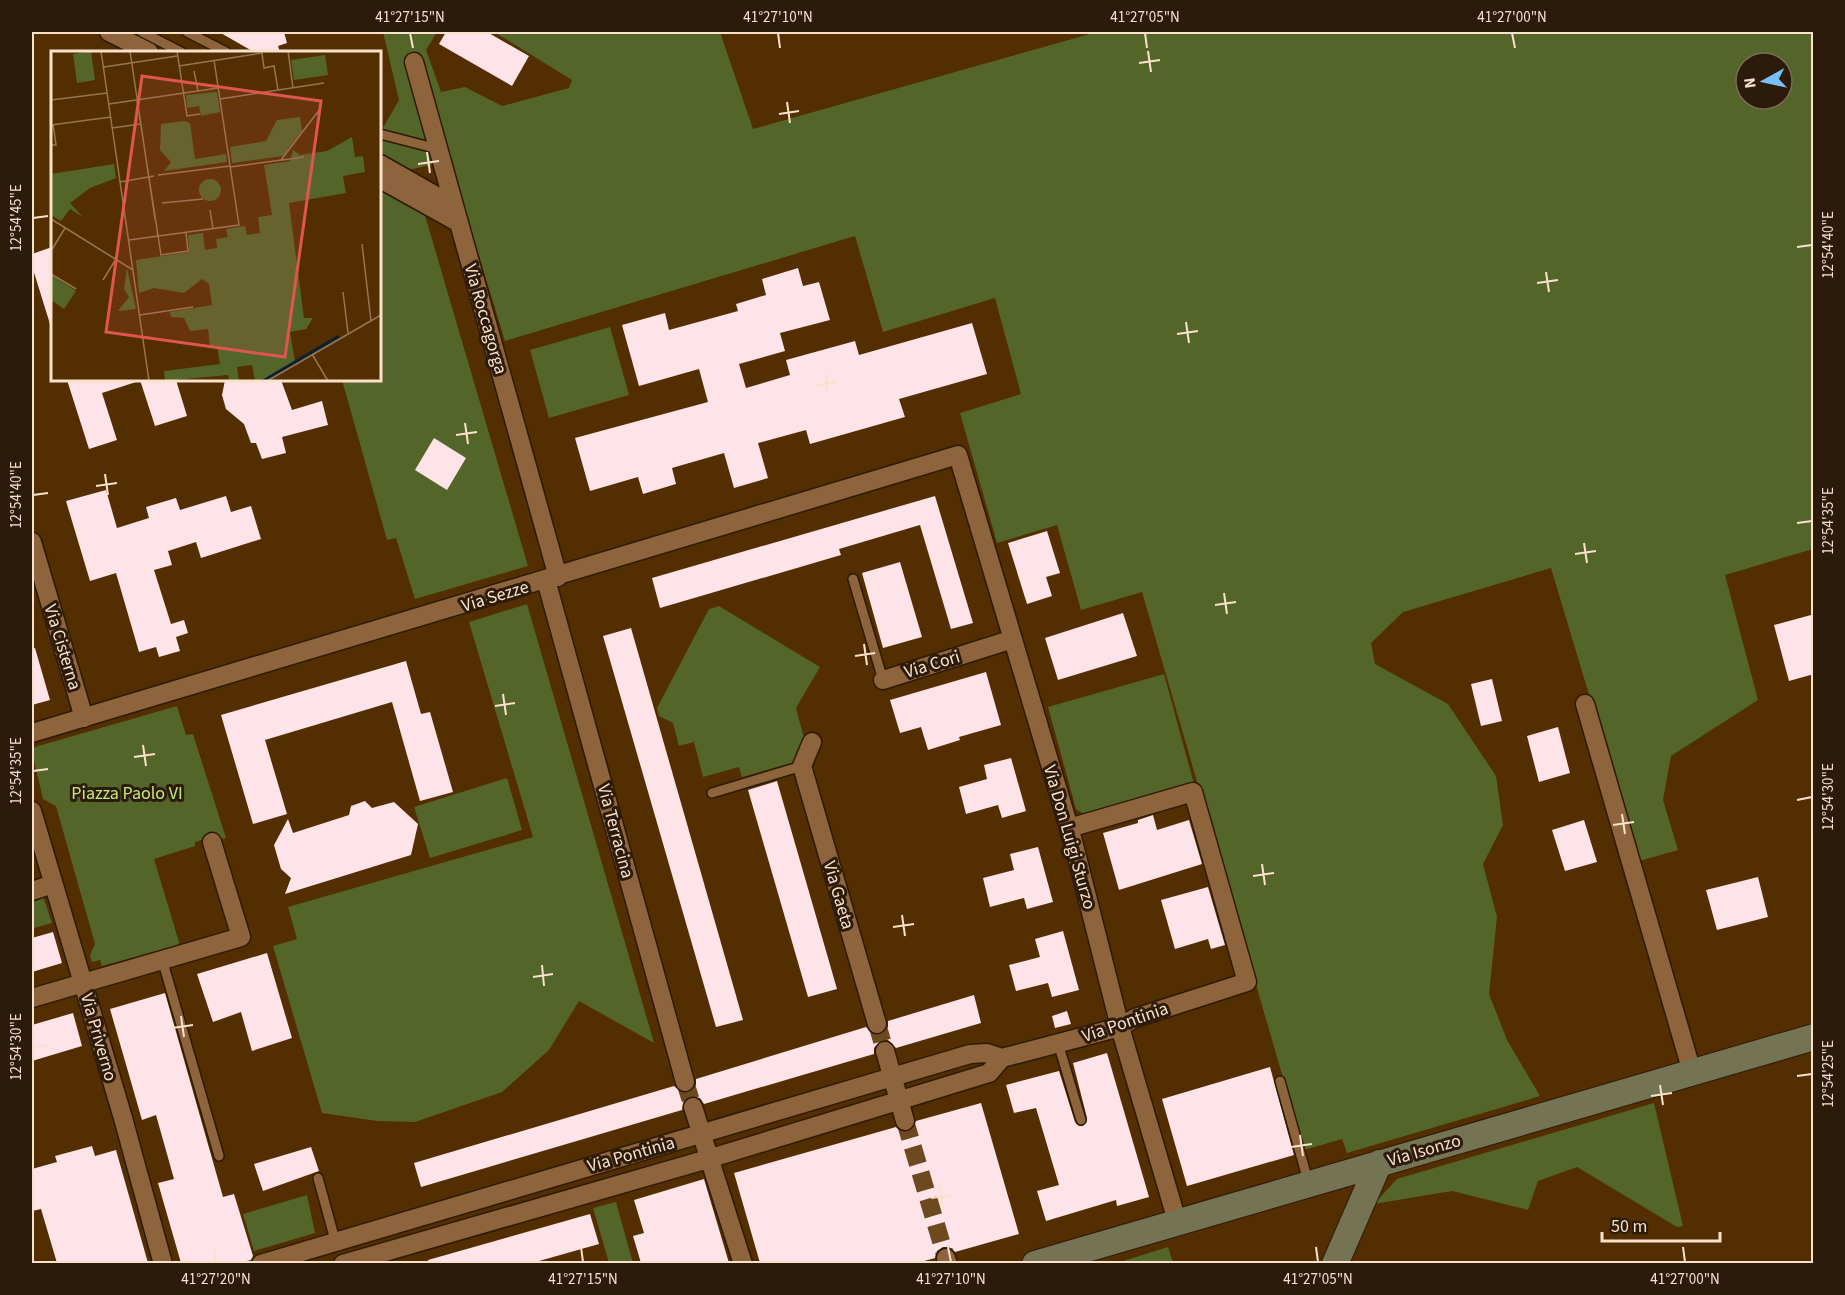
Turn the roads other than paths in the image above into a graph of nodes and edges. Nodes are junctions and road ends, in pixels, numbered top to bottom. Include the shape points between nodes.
1 (109, 32) edge
2 (143, 32) edge
3 (187, 32) edge
4 (147, 51) edge
5 (179, 51) edge
6 (224, 51) edge
7 (414, 62) dead end
8 (381, 134) edge
9 (438, 149) junction
10 (381, 165) edge
11 (381, 179) edge
12 (456, 214) junction
13 (958, 455) joint
14 (32, 542) edge
15 (552, 579) junction
16 (853, 579) dead end
17 (1013, 639) junction
18 (884, 680) joint
19 (1585, 704) dead end
20 (84, 718) junction
21 (32, 733) edge
22 (812, 742) dead end
23 (802, 766) junction
24 (712, 793) dead end
25 (32, 811) edge
26 (1069, 828) junction
27 (212, 842) dead end
28 (53, 884) junction
29 (32, 891) edge
30 (162, 959) junction
31 (83, 982) junction
32 (32, 998) edge
33 (877, 1024) tunnel mouth
34 (1120, 1027) junction
35 (1814, 1038) edge
36 (1058, 1043) junction
37 (885, 1051) tunnel mouth
38 (1002, 1058) junction
39 (1692, 1072) junction
40 (892, 1076) junction
41 (1280, 1080) dead end
42 (685, 1082) tunnel mouth
43 (900, 1101) junction
44 (693, 1107) tunnel mouth
45 (1081, 1120) dead end
46 (905, 1121) tunnel mouth
47 (700, 1134) junction
48 (219, 1156) dead end
49 (708, 1159) junction
50 (1379, 1163) junction
51 (318, 1178) dead end
52 (1309, 1184) junction
53 (1177, 1221) junction
54 (335, 1240) junction
55 (163, 1263) edge
56 (261, 1263) edge
57 (343, 1263) edge
58 (742, 1263) edge
59 (1035, 1263) edge
60 (1335, 1263) edge

1 - 4 street
2 - 5 lane
3 - 6 lane
7 - 9 street, Via Roccagorga
8 - 9 lane
9 - 12 street, Via Roccagorga
10 - 12 street
11 - 12 street
12 - 15 street, Via Roccagorga
13 - 15 street, Via Sezze
13 - 17 street, Via Don Luigi Sturzo
14 - 20 street, Via Cisterna
15 - 20 street, Via Sezze
15 - 42 street, Via Terracina
16 - 18 lane, Via Cori
17 - 18 street, Via Cori
17 - 26 street, Via Don Luigi Sturzo
19 - 39 street
20 - 21 street, Via Sezze
22 - 23 street
23 - 24 lane
23 - 33 street, Via Gaeta
25 - 28 street, Via Priverno
26 - 34 street, Via Don Luigi Sturzo
26 - 34 street, Via Pontinia via 1193,792 1247,982 1135,1018
27 - 30 street via 241,937
28 - 29 street
28 - 31 street, Via Priverno
30 - 31 street
30 - 48 lane
31 - 32 street
31 - 55 street, Via Priverno
34 - 36 street, Via Pontinia
34 - 53 street, Via Don Luigi Sturzo
35 - 39 main road, Via Isonzo
36 - 38 street, Via Pontinia
36 - 45 lane
37 - 40 street
38 - 40 street, Via Pontinia via 987,1053 970,1054
38 - 43 street, Via Pontinia via 989,1074
39 - 50 main road, Via Isonzo
40 - 43 street
40 - 47 street, Via Pontinia
41 - 52 lane
43 - 46 street
43 - 49 street, Via Pontinia
44 - 47 street
47 - 49 street
47 - 54 street, Via Pontinia
49 - 57 street, Via Pontinia
49 - 58 street
50 - 52 main road, Via Isonzo
50 - 60 main road
51 - 54 lane
52 - 53 main road, Via Isonzo
53 - 59 main road, Via Isonzo
54 - 56 street, Via Pontinia
54 - 57 street

